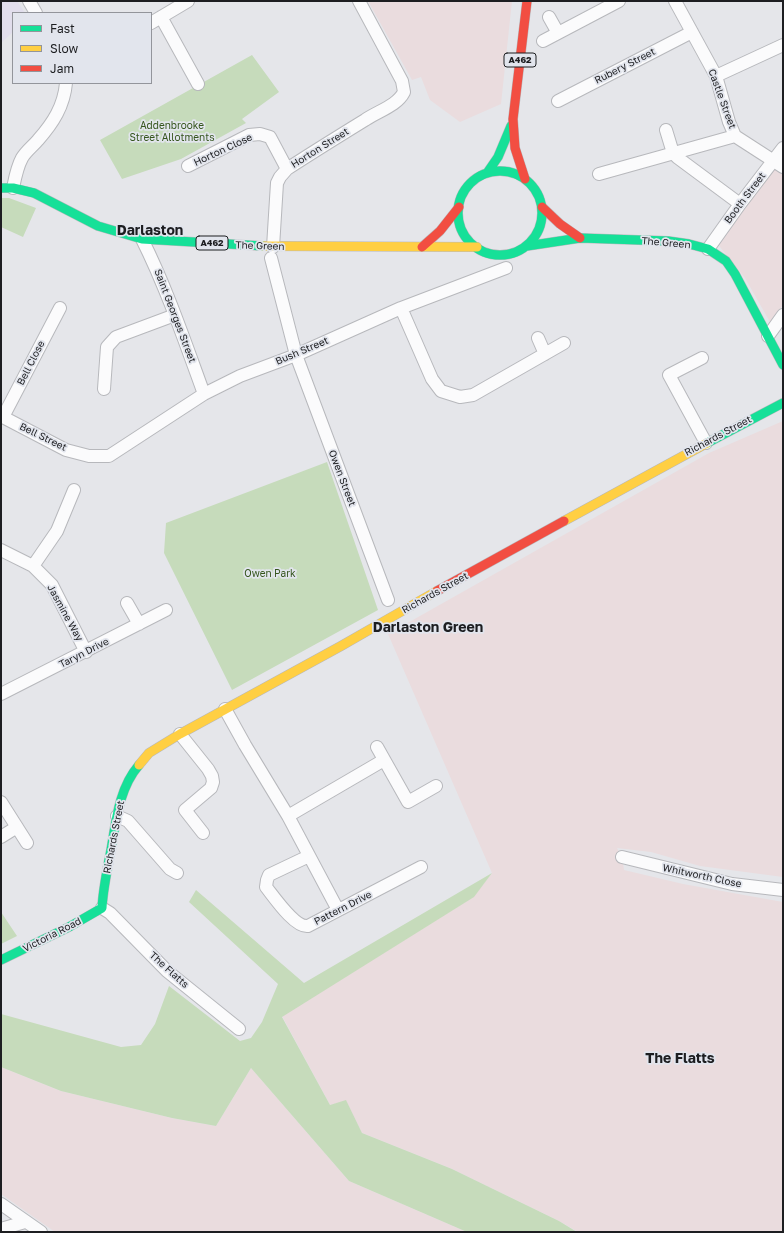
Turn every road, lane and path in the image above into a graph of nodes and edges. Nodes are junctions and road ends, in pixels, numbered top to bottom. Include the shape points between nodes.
1 (29, 1) edge
2 (188, 1) edge
3 (359, 1) edge
4 (526, 1) edge
5 (619, 1) edge
6 (675, 1) edge
7 (35, 12) edge
8 (549, 17) dead end
9 (156, 20) edge
10 (692, 32) junction
11 (558, 33) junction
12 (543, 41) dead end
13 (783, 46) edge
14 (716, 76) junction
15 (66, 84) edge
16 (198, 84) dead end
17 (558, 101) dead end
18 (513, 119) junction
19 (666, 130) dead end
20 (735, 136) junction
21 (783, 148) edge
22 (673, 153) junction
23 (778, 164) edge
24 (188, 166) dead end
25 (287, 169) junction
26 (487, 173) junction
27 (599, 174) dead end
28 (525, 179) junction
29 (7, 188) edge
30 (740, 204) junction
31 (459, 207) junction
32 (542, 207) junction
33 (580, 238) junction
34 (142, 239) junction
35 (527, 246) junction
36 (422, 247) junction
37 (476, 247) junction
38 (708, 249) junction
39 (272, 252) junction
40 (506, 268) dead end
41 (60, 308) dead end
42 (401, 308) junction
43 (175, 315) junction
44 (783, 315) edge
45 (768, 336) junction
46 (538, 338) dead end
47 (564, 343) dead end
48 (545, 354) junction
49 (296, 355) junction
50 (702, 358) dead end
51 (783, 365) edge
52 (104, 389) dead end
53 (204, 394) junction
54 (783, 403) edge
55 (2, 417) edge
56 (706, 443) junction
57 (110, 456) joint
58 (74, 490) dead end
59 (1, 550) edge
60 (33, 566) junction
61 (388, 600) dead end
62 (127, 603) dead end
63 (166, 610) dead end
64 (139, 624) junction
65 (86, 652) junction
66 (1, 694) edge
67 (226, 709) junction
68 (180, 734) junction
69 (377, 747) dead end
70 (384, 760) junction
71 (436, 786) dead end
72 (1, 802) edge
73 (117, 816) junction
74 (288, 816) junction
75 (17, 827) junction
76 (203, 833) dead end
77 (1, 837) edge
78 (27, 842) dead end
79 (309, 856) junction
80 (622, 857) dead end
81 (421, 867) dead end
82 (178, 874) dead end
83 (783, 890) edge
84 (102, 908) junction
85 (338, 910) junction
86 (1, 960) edge
87 (239, 1029) dead end
88 (1, 1204) edge
89 (25, 1222) junction
90 (1, 1230) edge
91 (41, 1232) edge

1 - 7 street
2 - 9 street
3 - 25 street, Horton Street via 402,81 404,92 396,102
4 - 18 street, A462
5 - 11 street
6 - 10 street, Castle Street
8 - 11 street
9 - 16 street
10 - 14 street, Castle Street
10 - 17 street, Rubery Street
11 - 12 street
13 - 14 street
14 - 20 street, Castle Street
15 - 29 street via 58,114 22,159
18 - 26 street, A462 via 495,164
18 - 28 street, A462 via 515,148
19 - 22 street
20 - 22 street
20 - 23 street, Castle Street
21 - 23 street, Booth Street
22 - 27 street
22 - 30 street
23 - 30 street, Booth Street
24 - 25 street, Horton Close via 249,135 260,134 270,138
25 - 39 street, Horton Street via 277,184
26 - 28 street via 505,171
26 - 31 street via 466,188
28 - 32 street via 538,194
29 - 34 street, The Green / A462 via 34,193 98,226
30 - 38 street, Booth Street
31 - 36 street via 440,231
31 - 37 street via 458,215 462,230
32 - 33 street, The Green via 559,226
32 - 35 street via 542,221 538,232
33 - 35 street, The Green
33 - 38 street, The Green via 668,241
34 - 39 street, The Green / A462
34 - 43 street, Saint Georges Street
35 - 37 street via 499,255
36 - 37 street, A462
36 - 39 street, The Green / A462
38 - 45 street, The Green via 726,261
39 - 49 street, Horton Street
40 - 42 street, Bush Street
41 - 55 street, Bell Close
42 - 48 street via 432,379 441,391 449,394 460,397 473,395
42 - 49 street, Bush Street
43 - 52 street via 116,337 107,347
43 - 53 street, Saint Georges Street
44 - 45 street
45 - 51 street, The Green
46 - 48 street
47 - 48 street
49 - 53 street, Bush Street via 240,376
49 - 61 street, Owen Street
50 - 56 street via 669,375
53 - 57 street, Bush Street
54 - 56 street, Richards Street
55 - 57 street, Bell Street via 66,450 89,456
56 - 67 street, Richards Street
58 - 60 street via 57,531
59 - 60 street, Jasmine Way
60 - 65 street, Jasmine Way via 52,586
62 - 64 street
63 - 64 street, Taryn Drive
64 - 65 street, Taryn Drive
65 - 66 street, Taryn Drive
67 - 68 street, Richards Street
67 - 74 street
68 - 73 street, Richards Street via 149,753 132,773 123,792
68 - 76 street via 212,776 211,788 185,810
69 - 70 street
70 - 71 street via 408,802
70 - 74 street
72 - 75 street
73 - 82 street via 128,821 170,869
73 - 84 street, Richards Street
74 - 79 street
75 - 77 street
75 - 78 street
79 - 85 street
79 - 85 street, Pattern Drive via 270,875 266,880 266,887 296,923 303,927
80 - 83 street, Whitworth Close via 732,884
81 - 85 street, Pattern Drive
84 - 86 street, Victoria Road
84 - 87 street, The Flatts via 167,970
88 - 89 street
89 - 90 street
89 - 91 street

